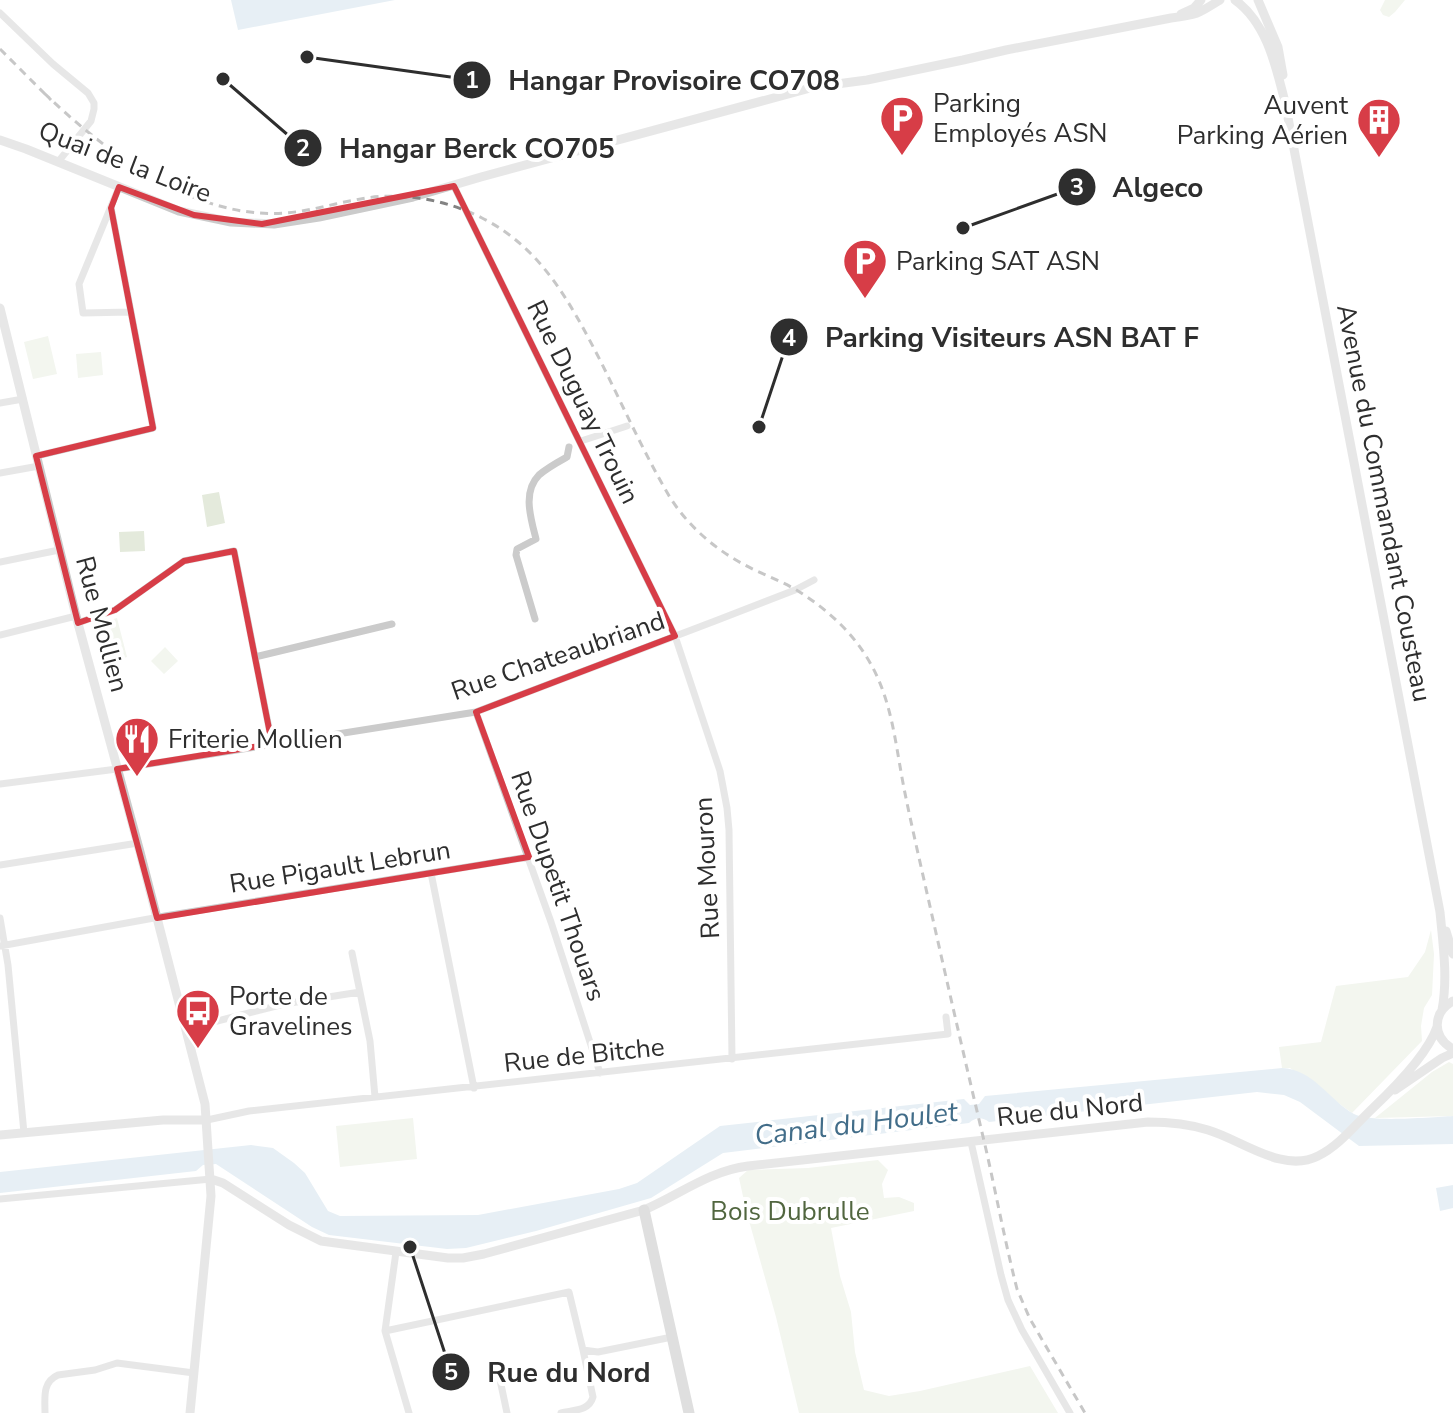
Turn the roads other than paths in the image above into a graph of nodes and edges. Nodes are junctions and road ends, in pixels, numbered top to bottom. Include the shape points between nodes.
1 (1201, 0) edge
2 (1220, 0) edge
3 (1235, 0) edge
4 (1258, 0) edge
5 (0, 13) edge
6 (1171, 18) junction
7 (1285, 102) junction
8 (0, 140) edge
9 (58, 162) junction
10 (454, 186) junction
11 (119, 187) junction
12 (111, 208) junction
13 (0, 308) edge
14 (130, 312) junction
15 (23, 399) junction
16 (0, 403) edge
17 (627, 426) dead end
18 (581, 441) junction
19 (569, 447) dead end
20 (38, 461) junction
21 (0, 473) edge
22 (59, 550) junction
23 (0, 562) edge
24 (814, 580) dead end
25 (535, 619) dead end
26 (77, 620) junction
27 (392, 624) dead end
28 (0, 635) edge
29 (675, 636) junction
30 (255, 657) junction
31 (476, 712) junction
32 (272, 744) junction
33 (117, 769) junction
34 (0, 784) edge
35 (138, 843) junction
36 (529, 857) junction
37 (0, 865) edge
38 (431, 873) junction
39 (1440, 912) junction
40 (0, 918) edge
41 (157, 918) junction
42 (2, 946) edge
43 (352, 953) dead end
44 (1453, 954) edge
45 (360, 992) junction
46 (1453, 1001) edge
47 (1442, 1010) junction
48 (946, 1017) dead end
49 (1437, 1027) junction
50 (186, 1029) junction
51 (1453, 1051) edge
52 (732, 1059) junction
53 (600, 1073) junction
54 (474, 1088) junction
55 (375, 1097) junction
56 (1383, 1099) junction
57 (207, 1120) junction
58 (24, 1133) junction
59 (0, 1135) edge
60 (971, 1142) junction
61 (211, 1179) junction
62 (0, 1199) edge
63 (644, 1210) junction
64 (396, 1252) junction
65 (385, 1331) junction
66 (672, 1337) junction
67 (583, 1350) junction
68 (194, 1373) junction
69 (499, 1375) dead end
70 (45, 1413) edge
71 (190, 1413) edge
72 (409, 1413) edge
73 (507, 1413) edge
74 (561, 1413) edge
75 (689, 1413) edge
76 (1070, 1413) edge

1 - 6 street, Quai de la Loire
2 - 6 street, Quai de la Loire via 1199,14
3 - 7 street, Avenue du Commandant Cousteau via 1269,46
4 - 7 street, Avenue du Commandant Cousteau via 1279,52
5 - 9 street via 94,103 91,121
6 - 10 street, Quai de la Loire via 814,87
7 - 39 street, Avenue du Commandant Cousteau
8 - 9 street, Quai de la Loire
9 - 11 street, Quai de la Loire
10 - 11 street, Quai de la Loire via 274,224 194,215
10 - 18 street, Rue Duguay Trouin
11 - 12 street
12 - 14 street
12 - 14 street via 79,284 83,313
13 - 15 street, Rue Mollien
14 - 20 street via 153,428
15 - 16 street
15 - 20 street, Rue Mollien
17 - 18 street
18 - 29 street, Rue Duguay Trouin
19 - 25 street via 567,457 538,476 528,505 536,539 517,549
20 - 21 street
20 - 22 street, Rue Mollien
22 - 23 street
22 - 26 street, Rue Mollien
24 - 29 street, Rue Chateaubriand
26 - 28 street
26 - 30 street via 115,610 184,561 234,551
26 - 33 street, Rue Mollien
27 - 30 street
29 - 31 street, Rue Chateaubriand
29 - 52 street, Rue Mouron via 715,752 727,808
30 - 32 street
31 - 32 street, Rue Chateaubriand
31 - 36 street, Rue Dupetit Thouars
32 - 33 street, Rue Chateaubriand
33 - 34 street, Rue Chateaubriand
33 - 35 street, Rue Mollien
35 - 37 street
35 - 41 street, Rue Mollien
36 - 38 street, Rue Pigault Lebrun
36 - 53 street, Rue Dupetit Thouars
38 - 41 street, Rue Pigault Lebrun
38 - 54 street
39 - 44 street, Avenue du Commandant Cousteau
39 - 47 street, Avenue du Commandant Cousteau
40 - 42 street
41 - 42 street, Rue Pigault Lebrun
41 - 50 street, Rue Mollien
42 - 58 street
43 - 45 street
45 - 50 street via 284,1004
45 - 55 street
46 - 47 street
47 - 49 street, Avenue du Commandant Cousteau
48 - 52 street, Rue de Bitche via 948,1034
49 - 51 street
49 - 56 street, Rue du Nord
50 - 57 street, Rue Mollien
51 - 56 street, Rue du Nord
52 - 53 street, Rue de Bitche
53 - 54 street, Rue de Bitche
54 - 55 street, Rue de Bitche
55 - 57 street, Rue de Bitche
56 - 60 street, Rue du Nord via 1311,1159 1274,1158 1208,1130 1154,1122
57 - 58 street
57 - 61 street, Rue Mollien
58 - 59 street
60 - 63 street, Rue du Nord via 738,1167
60 - 76 street via 1011,1308
61 - 62 street
61 - 64 street, Rue du Nord via 313,1238
61 - 68 street, Rue Mollien
63 - 64 street, Rue du Nord via 470,1257
63 - 66 main road
64 - 65 street
65 - 67 street via 569,1292
65 - 72 street
66 - 67 street via 598,1352
66 - 75 main road
67 - 74 street via 591,1404
68 - 70 street via 117,1363 58,1375 47,1385
68 - 71 street, Rue Mollien
69 - 73 street

